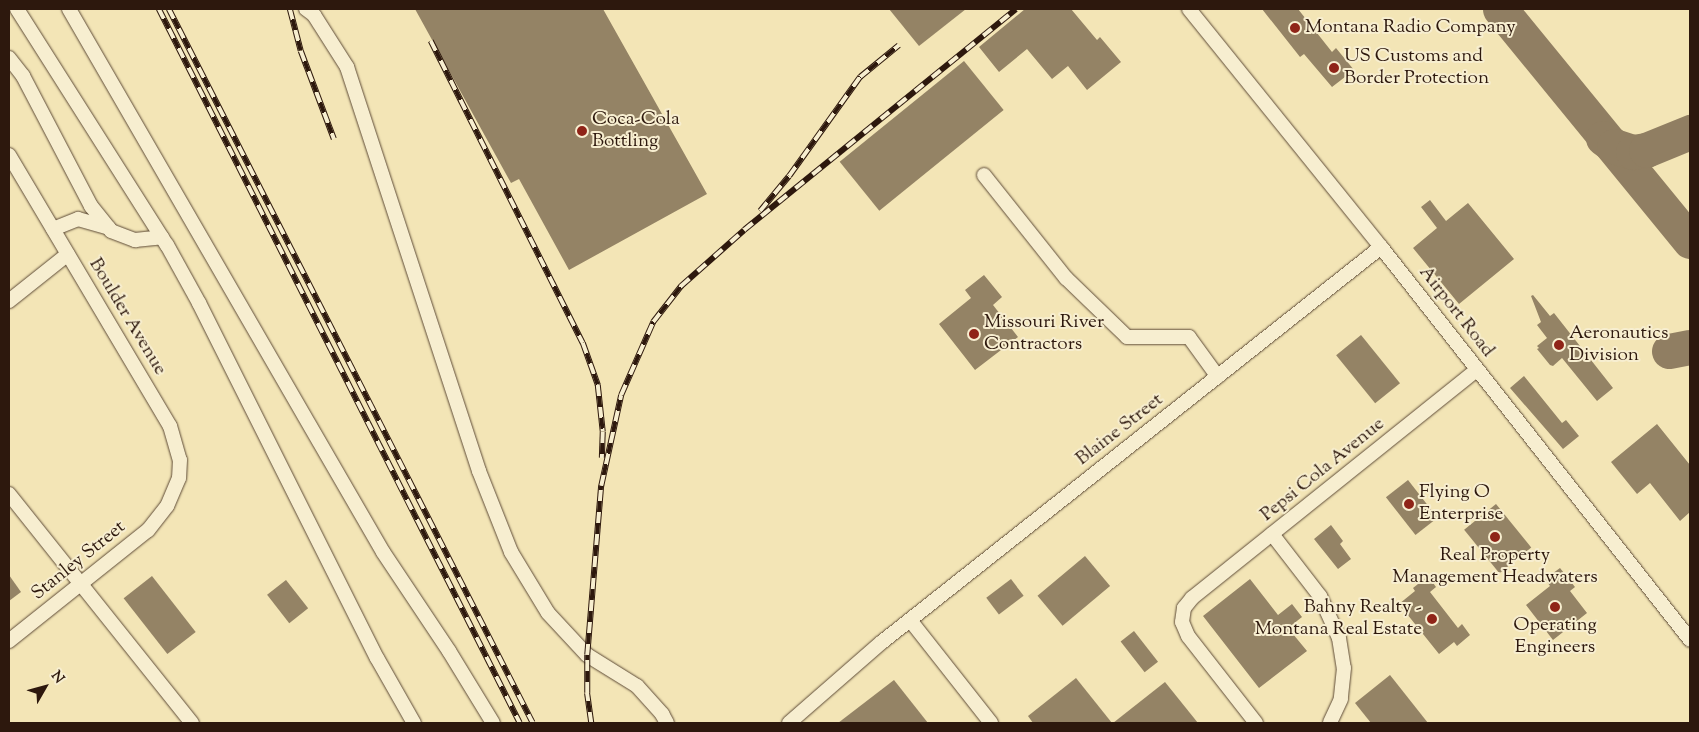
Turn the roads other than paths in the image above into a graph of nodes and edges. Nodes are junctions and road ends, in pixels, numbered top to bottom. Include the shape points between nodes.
1 (17, 9) edge
2 (69, 9) edge
3 (306, 9) edge
4 (1189, 9) edge
5 (9, 58) edge
6 (9, 155) edge
7 (984, 175) dead end
8 (109, 228) junction
9 (53, 229) junction
10 (162, 237) junction
11 (1381, 248) junction
12 (68, 254) junction
13 (9, 301) edge
14 (1477, 370) junction
15 (1218, 377) junction
16 (9, 494) edge
17 (167, 506) joint
18 (1272, 534) junction
19 (81, 584) junction
20 (910, 620) junction
21 (1690, 640) edge
22 (9, 641) edge
23 (192, 723) edge
24 (414, 723) edge
25 (492, 723) edge
26 (667, 723) edge
27 (788, 723) edge
28 (991, 723) edge
29 (1256, 723) edge
30 (1330, 723) edge

1 - 10 street
2 - 25 street via 383,552
3 - 26 street via 314,15 347,67 479,472 511,552 548,613 587,655 637,686
4 - 11 street, Airport Road
5 - 8 street via 23,76 91,206
6 - 9 street, Boulder Avenue
7 - 15 street via 1066,278 1127,337 1190,337
8 - 9 street via 78,218
8 - 10 street via 134,240
9 - 12 street, Boulder Avenue
10 - 24 street
11 - 14 street, Airport Road
11 - 15 street, Blaine Street
12 - 13 street
12 - 17 street, Boulder Avenue via 170,426 180,460 179,478
14 - 18 street, Pepsi Cola Avenue
14 - 21 street, Airport Road
15 - 20 street, Blaine Street
16 - 19 street
17 - 19 street, Stanley Street via 148,530
18 - 29 street, Pepsi Cola Avenue via 1192,598 1184,608 1182,622 1188,636
18 - 30 street via 1320,596 1339,638 1344,676 1341,699
19 - 22 street, Stanley Street
19 - 23 street
20 - 27 street, Blaine Street
20 - 28 street

